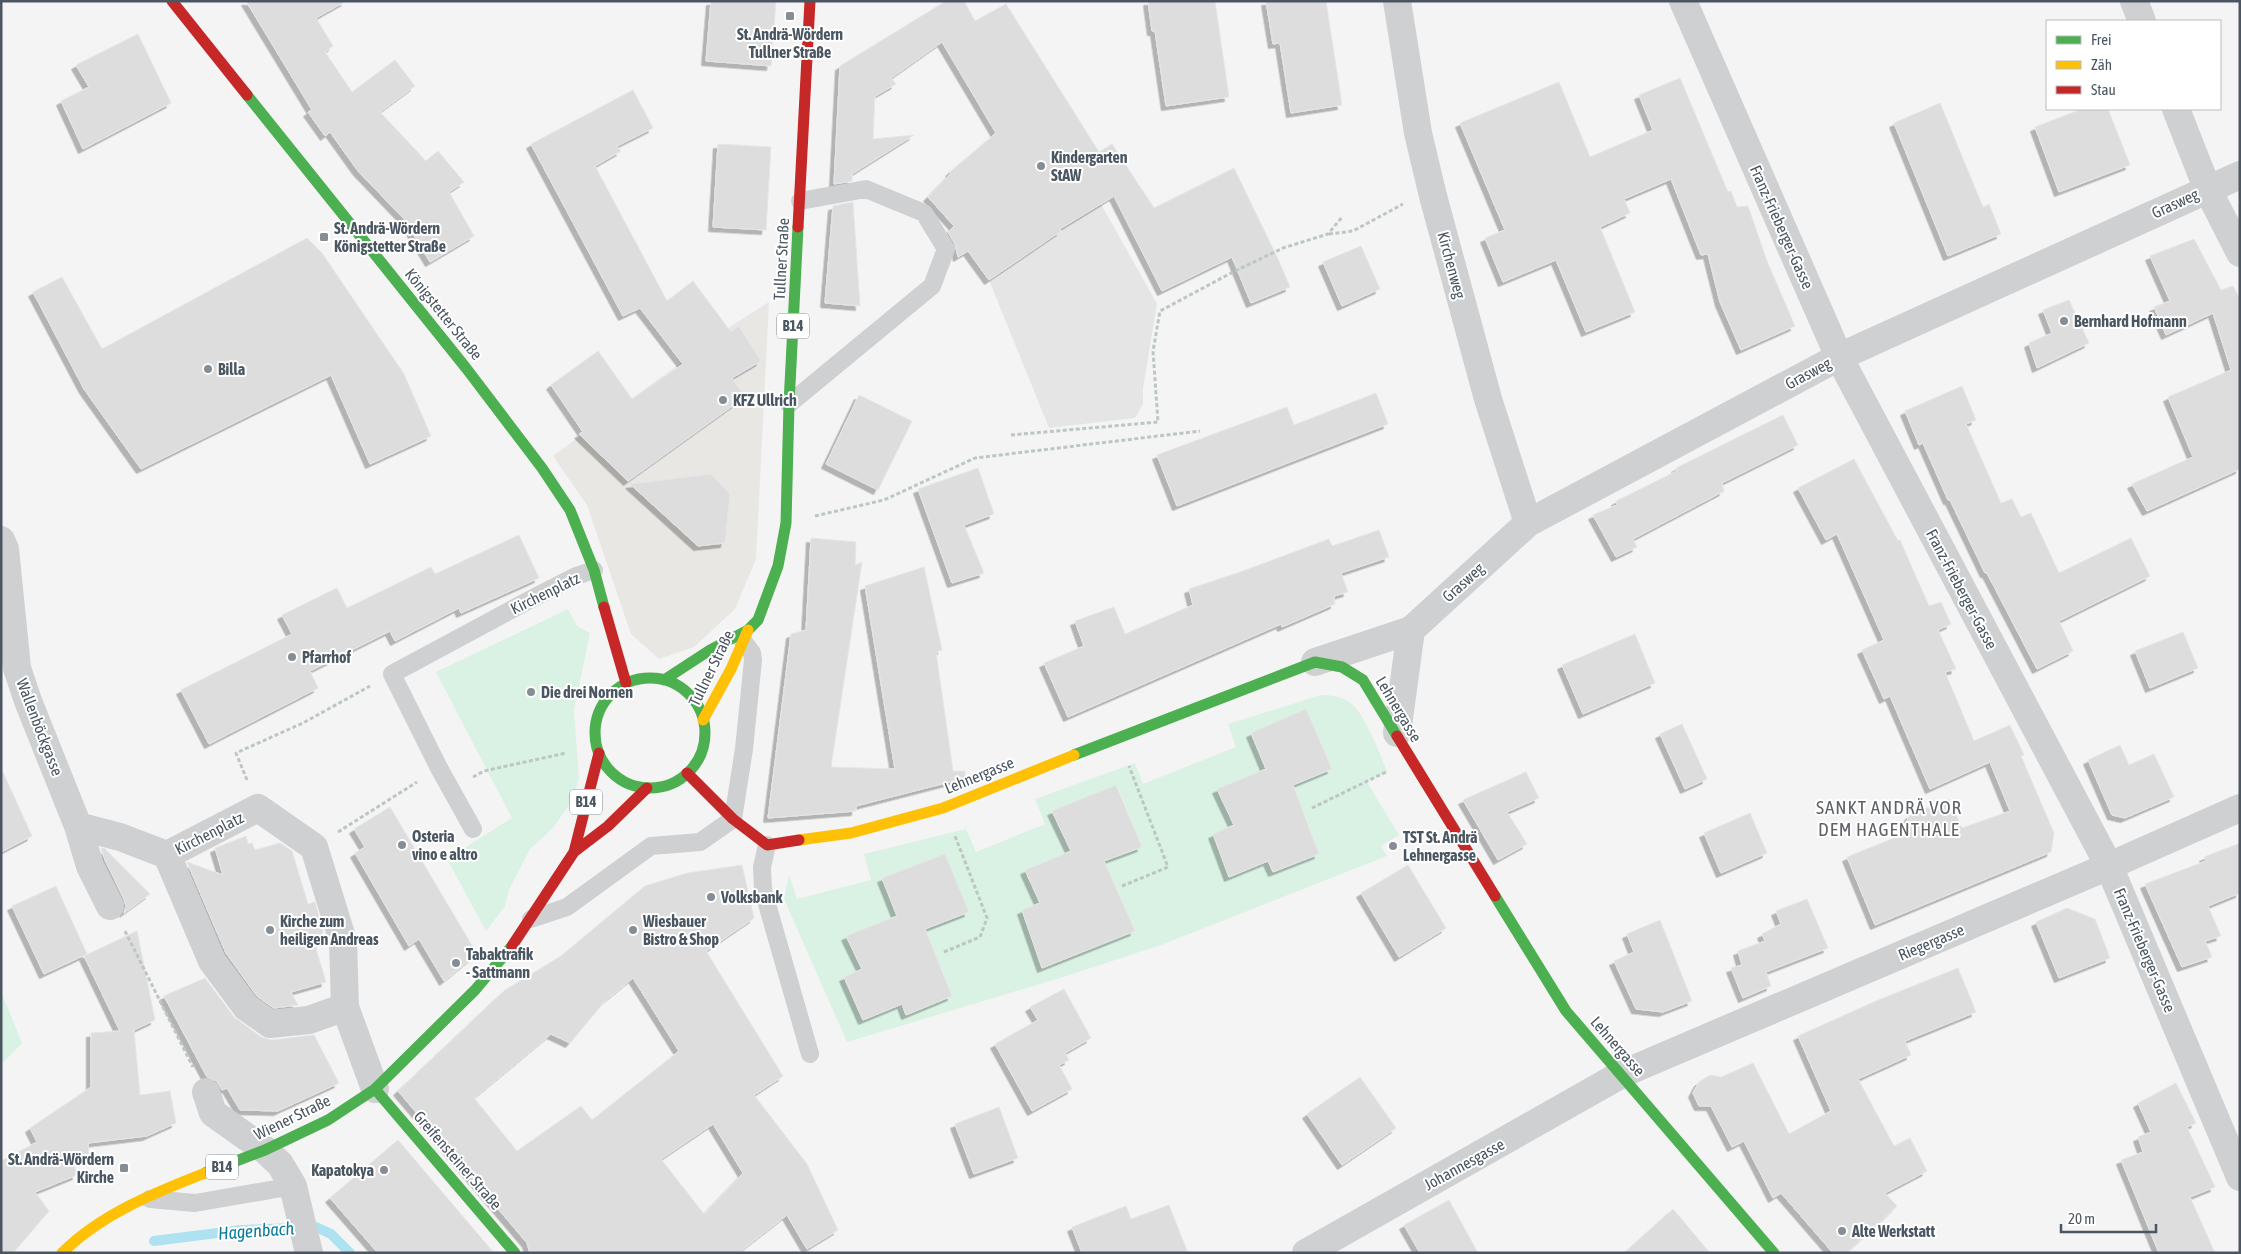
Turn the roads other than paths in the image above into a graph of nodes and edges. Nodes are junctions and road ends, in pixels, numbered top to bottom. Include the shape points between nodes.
1 (172, 1) edge
2 (810, 1) edge
3 (1397, 1) edge
4 (1683, 1) edge
5 (2134, 1) edge
6 (2142, 20) edge
7 (2176, 110) edge
8 (2240, 175) edge
9 (2207, 188) junction
10 (800, 201) junction
11 (2240, 253) edge
12 (1839, 357) junction
13 (789, 404) junction
14 (1528, 523) junction
15 (1, 540) edge
16 (594, 570) junction
17 (1411, 630) junction
18 (746, 635) junction
19 (1, 643) edge
20 (1315, 662) junction
21 (17, 668) junction
22 (664, 680) junction
23 (626, 684) junction
24 (703, 720) junction
25 (1397, 733) junction
26 (599, 753) junction
27 (687, 773) junction
28 (647, 788) junction
29 (2240, 808) edge
30 (733, 819) junction
31 (78, 826) junction
32 (473, 829) dead end
33 (767, 845) junction
34 (574, 852) junction
35 (167, 855) junction
36 (2109, 866) junction
37 (110, 906) dead end
38 (531, 920) junction
39 (345, 1007) junction
40 (810, 1054) dead end
41 (1622, 1074) junction
42 (376, 1089) junction
43 (206, 1092) road end
44 (265, 1150) junction
45 (2240, 1177) edge
46 (295, 1195) junction
47 (142, 1198) junction
48 (308, 1248) edge
49 (62, 1253) edge
50 (516, 1253) edge
51 (1306, 1253) edge
52 (1774, 1253) edge

1 - 16 main road, Königstetter Straße via 466,368 542,468 570,510
2 - 10 main road, Tullner Straße / B14
3 - 14 street, Kirchenweg via 1418,133 1433,196 1488,399
4 - 12 street, Franz-Frieberger-Gasse
5 - 6 street
7 - 9 street
8 - 9 street, Grasweg
9 - 11 street
9 - 12 street, Grasweg
10 - 13 main road, Tullner Straße / B14
10 - 13 lane via 866,189 924,213 946,249 932,286
12 - 14 street, Grasweg
12 - 36 street, Franz-Frieberger-Gasse
13 - 18 main road, Tullner Straße / B14 via 786,523 778,566 758,620
14 - 17 street, Grasweg
15 - 21 street, Wallenböckgasse via 5,549
16 - 23 main road, Königstetter Straße
16 - 32 lane, Kirchenplatz via 535,597 392,674
17 - 20 street, Grasweg
17 - 25 street
18 - 22 main road, Tullner Straße / B14 via 710,650
18 - 24 main road, Tullner Straße / B14
18 - 30 lane via 753,660
19 - 21 street
20 - 25 main road, Lehnergasse via 1342,667 1363,680
20 - 33 main road, Lehnergasse via 944,808 851,833
21 - 31 street, Wallenböckgasse
22 - 23 main road, B14 via 639,679
22 - 24 main road, B14 via 688,694
23 - 26 main road, B14 via 613,693 599,713 595,737
24 - 27 main road, B14 via 700,754
25 - 41 main road, Lehnergasse via 1411,761 1566,1011
26 - 28 main road, B14 via 607,768 619,779 632,786
26 - 34 main road, B14
27 - 28 main road, B14 via 675,782
27 - 30 main road
28 - 34 main road, B14 via 608,826
29 - 36 street, Riegergasse
30 - 33 main road
30 - 38 lane via 700,842 650,846 567,907
31 - 35 street, Kirchenplatz via 120,837
31 - 37 street, Wallenböckgasse via 90,866
33 - 40 lane via 762,867 764,890
34 - 38 main road, B14
35 - 39 street, Kirchenplatz via 212,961 246,1007 270,1024 309,1020
35 - 39 street, Kirchenplatz via 258,808 314,847 343,941
36 - 41 street, Riegergasse
36 - 45 street, Franz-Frieberger-Gasse
38 - 42 main road, B14 via 475,990
39 - 42 street, Kirchenplatz
41 - 51 street, Johannesgasse
41 - 52 main road, Lehnergasse
42 - 44 main road, Wiener Straße / B14 via 328,1120
42 - 50 main road, Greifensteiner Straße
43 - 44 street via 213,1113
44 - 46 street via 280,1164
44 - 47 main road, Wiener Straße / B14
46 - 47 lane via 196,1203
46 - 48 street
47 - 49 main road, Wiener Straße / B14 via 76,1239

